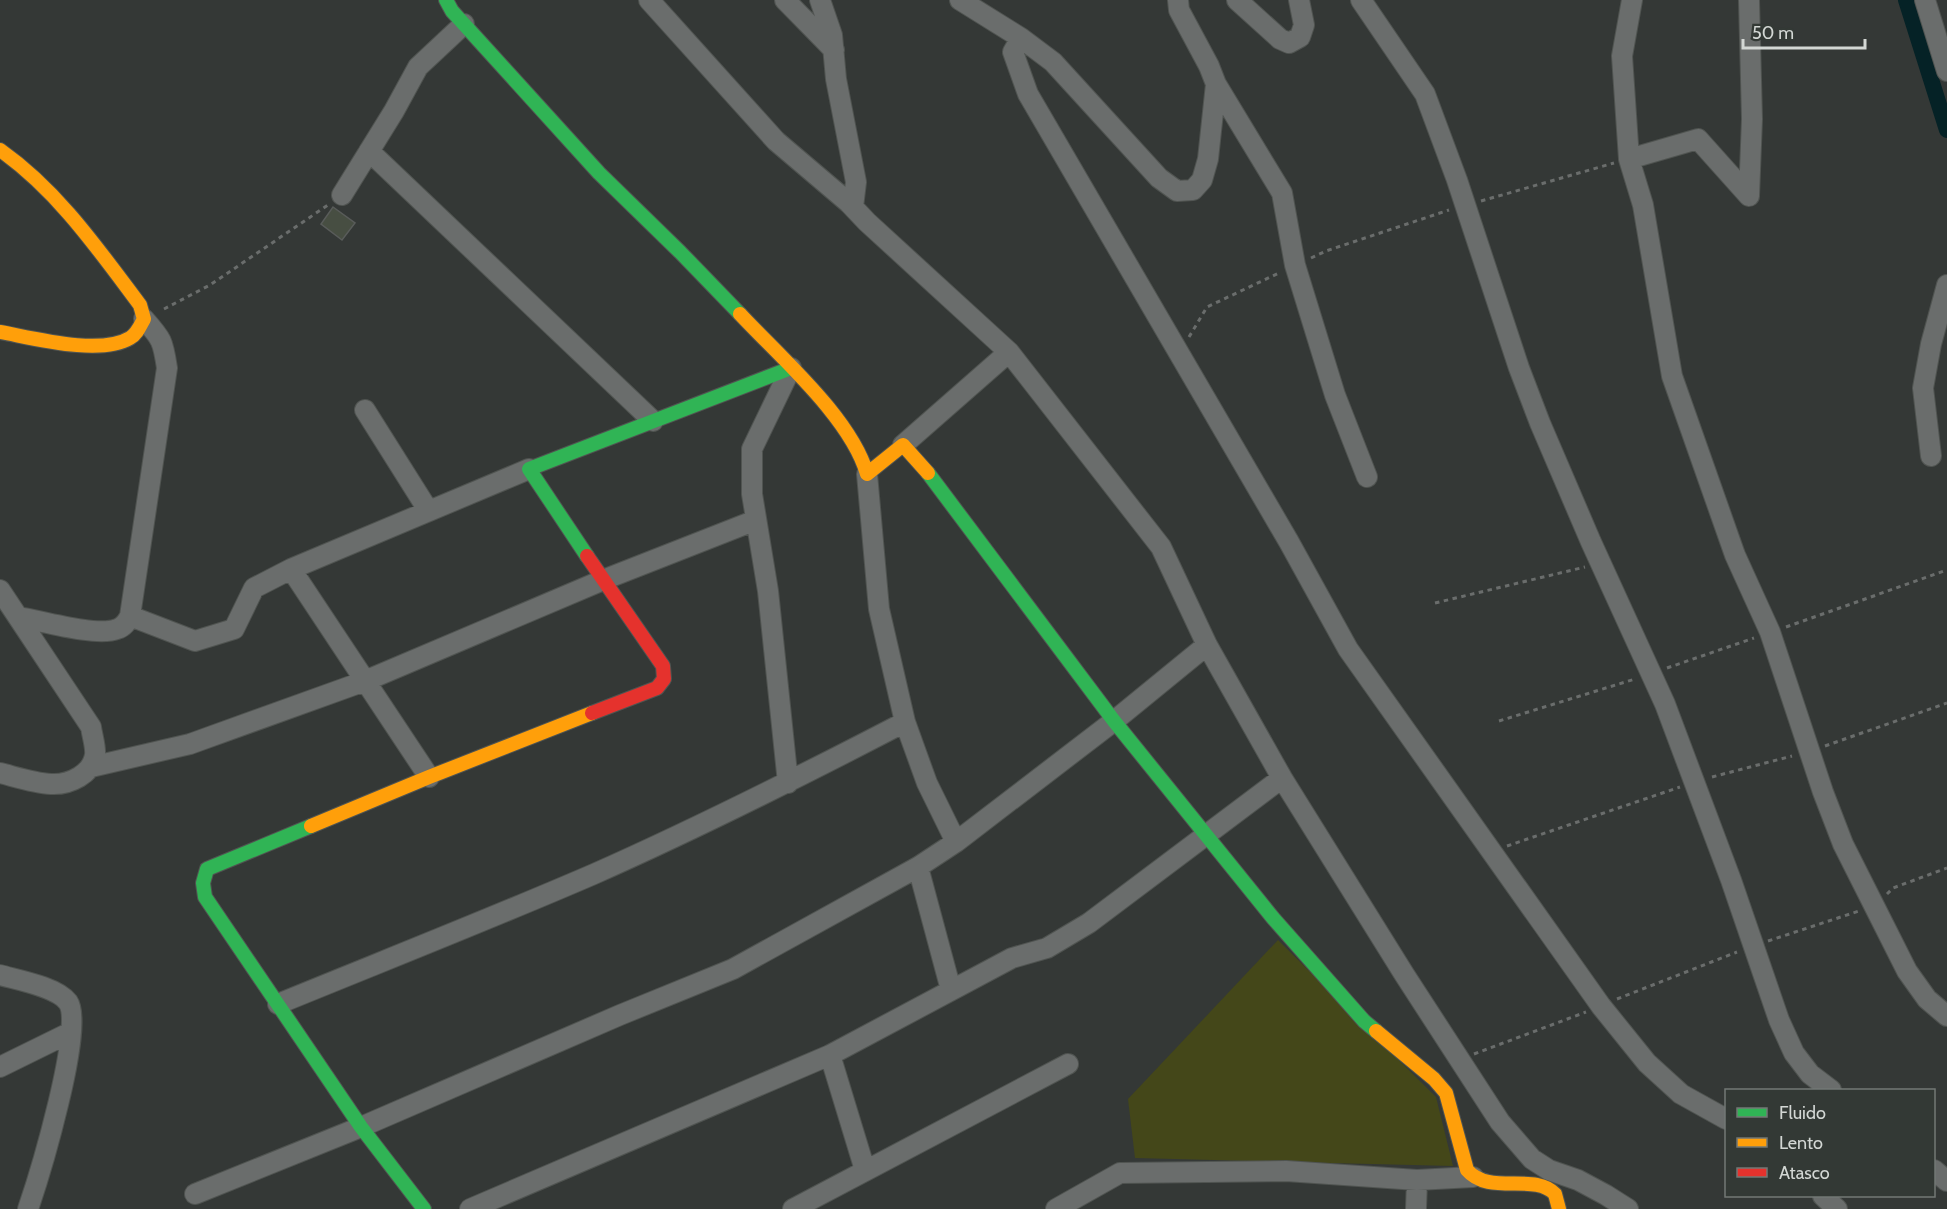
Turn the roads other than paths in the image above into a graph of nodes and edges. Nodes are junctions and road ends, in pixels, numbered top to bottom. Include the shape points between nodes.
1 (446, 0) edge
2 (649, 0) edge
3 (785, 0) edge
4 (820, 0) edge
5 (960, 0) edge
6 (1178, 0) edge
7 (1237, 0) edge
8 (1299, 0) edge
9 (1361, 0) edge
10 (1632, 0) edge
11 (1749, 0) edge
12 (1925, 0) edge
13 (464, 24) junction
14 (1021, 38) junction
15 (834, 50) junction
16 (1947, 71) edge
17 (1216, 84) junction
18 (0, 150) edge
19 (369, 151) junction
20 (1629, 159) junction
21 (342, 195) road end
22 (853, 207) junction
23 (1947, 285) edge
24 (144, 319) junction
25 (0, 332) edge
26 (1009, 351) junction
27 (791, 368) junction
28 (365, 410) dead end
29 (653, 421) junction
30 (903, 445) junction
31 (1931, 456) dead end
32 (529, 469) junction
33 (867, 474) junction
34 (1367, 477) dead end
35 (428, 510) junction
36 (756, 520) junction
37 (291, 569) junction
38 (603, 580) junction
39 (0, 590) edge
40 (130, 616) junction
41 (19, 617) junction
42 (1207, 645) junction
43 (365, 681) junction
44 (1114, 721) junction
45 (905, 722) junction
46 (91, 766) junction
47 (0, 773) edge
48 (429, 777) junction
49 (1282, 778) junction
50 (788, 783) junction
51 (1206, 835) junction
52 (956, 842) junction
53 (918, 867) junction
54 (0, 975) edge
55 (951, 990) junction
56 (278, 1004) junction
57 (1947, 1016) edge
58 (71, 1032) junction
59 (830, 1055) junction
60 (1068, 1064) dead end
61 (0, 1067) edge
62 (1830, 1089) edge
63 (1725, 1118) edge
64 (362, 1127) junction
65 (866, 1170) junction
66 (1935, 1171) edge
67 (1473, 1177) junction
68 (1546, 1178) junction
69 (1416, 1180) junction
70 (1947, 1181) edge
71 (195, 1194) dead end
72 (1824, 1197) edge
73 (28, 1209) edge
74 (424, 1209) edge
75 (470, 1209) edge
76 (793, 1209) edge
77 (1056, 1209) edge
78 (1416, 1209) edge
79 (1559, 1209) edge
80 (1628, 1209) edge
81 (1838, 1209) edge

1 - 13 street
2 - 22 street via 776,141
3 - 15 street
4 - 15 street
5 - 14 street
6 - 17 street via 1179,10
7 - 8 street via 1289,43 1300,37 1304,25
9 - 62 street via 1425,94 1540,423 1665,704 1779,1020 1794,1053 1810,1074
10 - 20 street via 1622,56
11 - 20 street via 1749,196 1698,139
12 - 16 street
13 - 19 street via 418,67
13 - 27 street via 598,173
14 - 17 street via 1053,62 1159,178 1178,191 1194,190 1202,180
14 - 63 street via 1013,52 1028,94 1290,542 1348,649 1601,1006 1647,1063 1681,1094
15 - 22 street via 856,182
17 - 34 street via 1282,193 1295,265 1335,395
18 - 24 street via 15,159 66,210 140,305
19 - 21 street
19 - 29 street
20 - 57 street via 1644,205 1672,376 1735,555 1770,633 1843,844 1907,971 1927,999
22 - 26 street
23 - 31 street via 1923,388
24 - 25 street via 129,338 87,347
24 - 40 street via 160,337 167,368
26 - 30 street
26 - 42 street via 1161,547
27 - 29 street
27 - 33 street via 854,442
27 - 36 street via 752,449
28 - 35 street
29 - 32 street
30 - 33 street
30 - 44 street via 930,475
32 - 35 street
32 - 38 street
33 - 45 street via 879,609
35 - 37 street
36 - 38 street
36 - 50 street via 768,591
37 - 40 street via 254,588 234,629 195,641
37 - 43 street
38 - 43 street
38 - 48 street via 663,666 664,679 657,688
39 - 41 street
40 - 41 street via 118,629 101,632
41 - 46 street via 91,727 95,753
42 - 44 street
42 - 49 street
43 - 46 street via 190,744
43 - 48 street
44 - 51 street
44 - 52 street
45 - 50 street
45 - 52 street via 927,783
46 - 47 street via 65,783
48 - 56 street via 207,869 205,897
49 - 51 street
49 - 68 street via 1458,1060 1500,1122
50 - 56 street via 567,885
51 - 55 street via 1089,923 1047,948 1012,958
51 - 67 street via 1364,1021 1446,1093 1463,1160
52 - 53 street
53 - 55 street
53 - 64 street via 733,969
54 - 58 street via 62,996 72,1014
55 - 59 street
56 - 64 street
58 - 61 street
58 - 73 street via 55,1121
59 - 65 street
59 - 75 street
60 - 65 street
64 - 71 street
64 - 74 street
65 - 76 street
66 - 70 street
67 - 68 street via 1486,1182
67 - 69 street
68 - 79 street via 1557,1196
68 - 80 street via 1578,1180
69 - 77 street via 1286,1171 1120,1173
69 - 78 street
72 - 81 street

